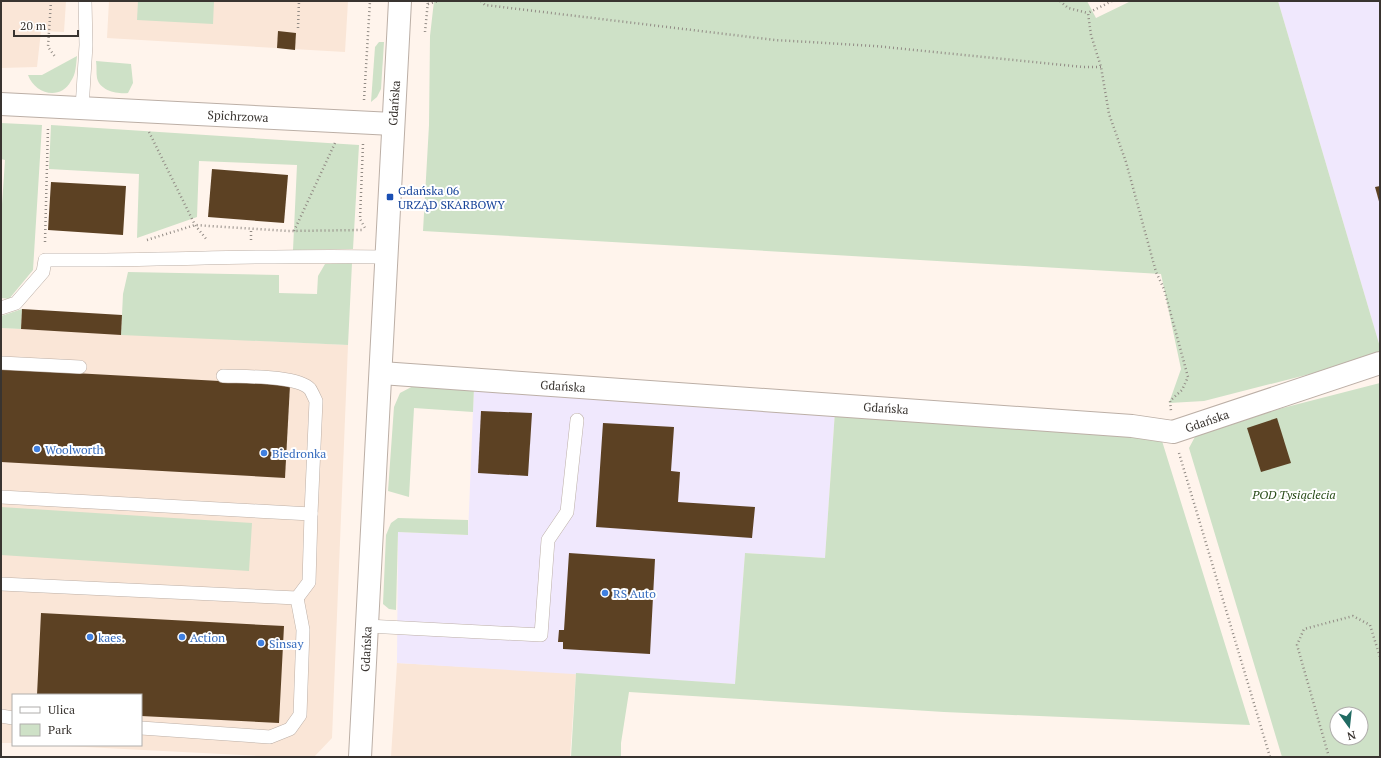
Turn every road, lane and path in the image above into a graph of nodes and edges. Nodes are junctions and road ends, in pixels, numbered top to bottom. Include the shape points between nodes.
1 (51, 1) edge
2 (85, 1) edge
3 (299, 1) edge
4 (397, 1) edge
5 (400, 1) edge
6 (438, 1) edge
7 (481, 1) edge
8 (1060, 1) edge
9 (1112, 1) edge
10 (428, 2) edge
11 (1088, 13) junction
12 (298, 28) dead end
13 (425, 32) dead end
14 (56, 58) dead end
15 (1101, 67) junction
16 (1, 104) edge
17 (82, 108) junction
18 (48, 119) dead end
19 (393, 124) junction
20 (148, 132) dead end
21 (336, 139) dead end
22 (195, 225) junction
23 (362, 230) dead end
24 (294, 231) junction
25 (146, 241) dead end
26 (220, 256) junction
27 (386, 257) junction
28 (45, 260) junction
29 (1, 308) edge
30 (1, 363) edge
31 (1380, 363) edge
32 (80, 367) dead end
33 (381, 374) junction
34 (223, 376) dead end
35 (577, 420) dead end
36 (1172, 432) junction
37 (1, 497) edge
38 (311, 514) junction
39 (1, 584) edge
40 (297, 598) junction
41 (367, 626) junction
42 (1380, 657) edge
43 (1, 716) edge
44 (12, 718) edge
45 (142, 728) edge
46 (360, 757) edge
47 (1270, 757) edge
48 (1329, 757) edge

1 - 14 path via 48,47
2 - 17 lane via 86,46
3 - 12 path
4 - 5 lane
5 - 19 street, Gdańska
6 - 10 path
7 - 15 path via 485,5 775,40 875,46
8 - 11 path via 1068,8
9 - 11 path
10 - 13 path
11 - 15 path via 1090,35
15 - 36 path via 1109,114 1126,162 1188,377 1182,390 1170,401
16 - 17 street, Spichrzowa
17 - 19 street, Spichrzowa
18 - 28 path
19 - 27 street, Gdańska
20 - 22 path
21 - 24 path
22 - 24 path
22 - 25 path
22 - 26 path
23 - 24 path
26 - 27 lane
26 - 28 lane via 117,261
27 - 33 street, Gdańska
28 - 29 lane via 43,272 16,303
30 - 32 lane
31 - 36 street, Gdańska
33 - 36 street, Gdańska via 1001,416 1132,426
33 - 41 street, Gdańska
34 - 38 lane via 290,380 310,389 316,400
35 - 41 lane via 567,512 548,540 541,635
36 - 47 path
37 - 38 lane
38 - 40 lane via 309,582
39 - 40 lane
40 - 45 lane via 303,630 300,715 290,729 270,737
41 - 46 street, Gdańska
42 - 48 path via 1370,625 1353,616 1304,629 1297,645
43 - 44 lane

